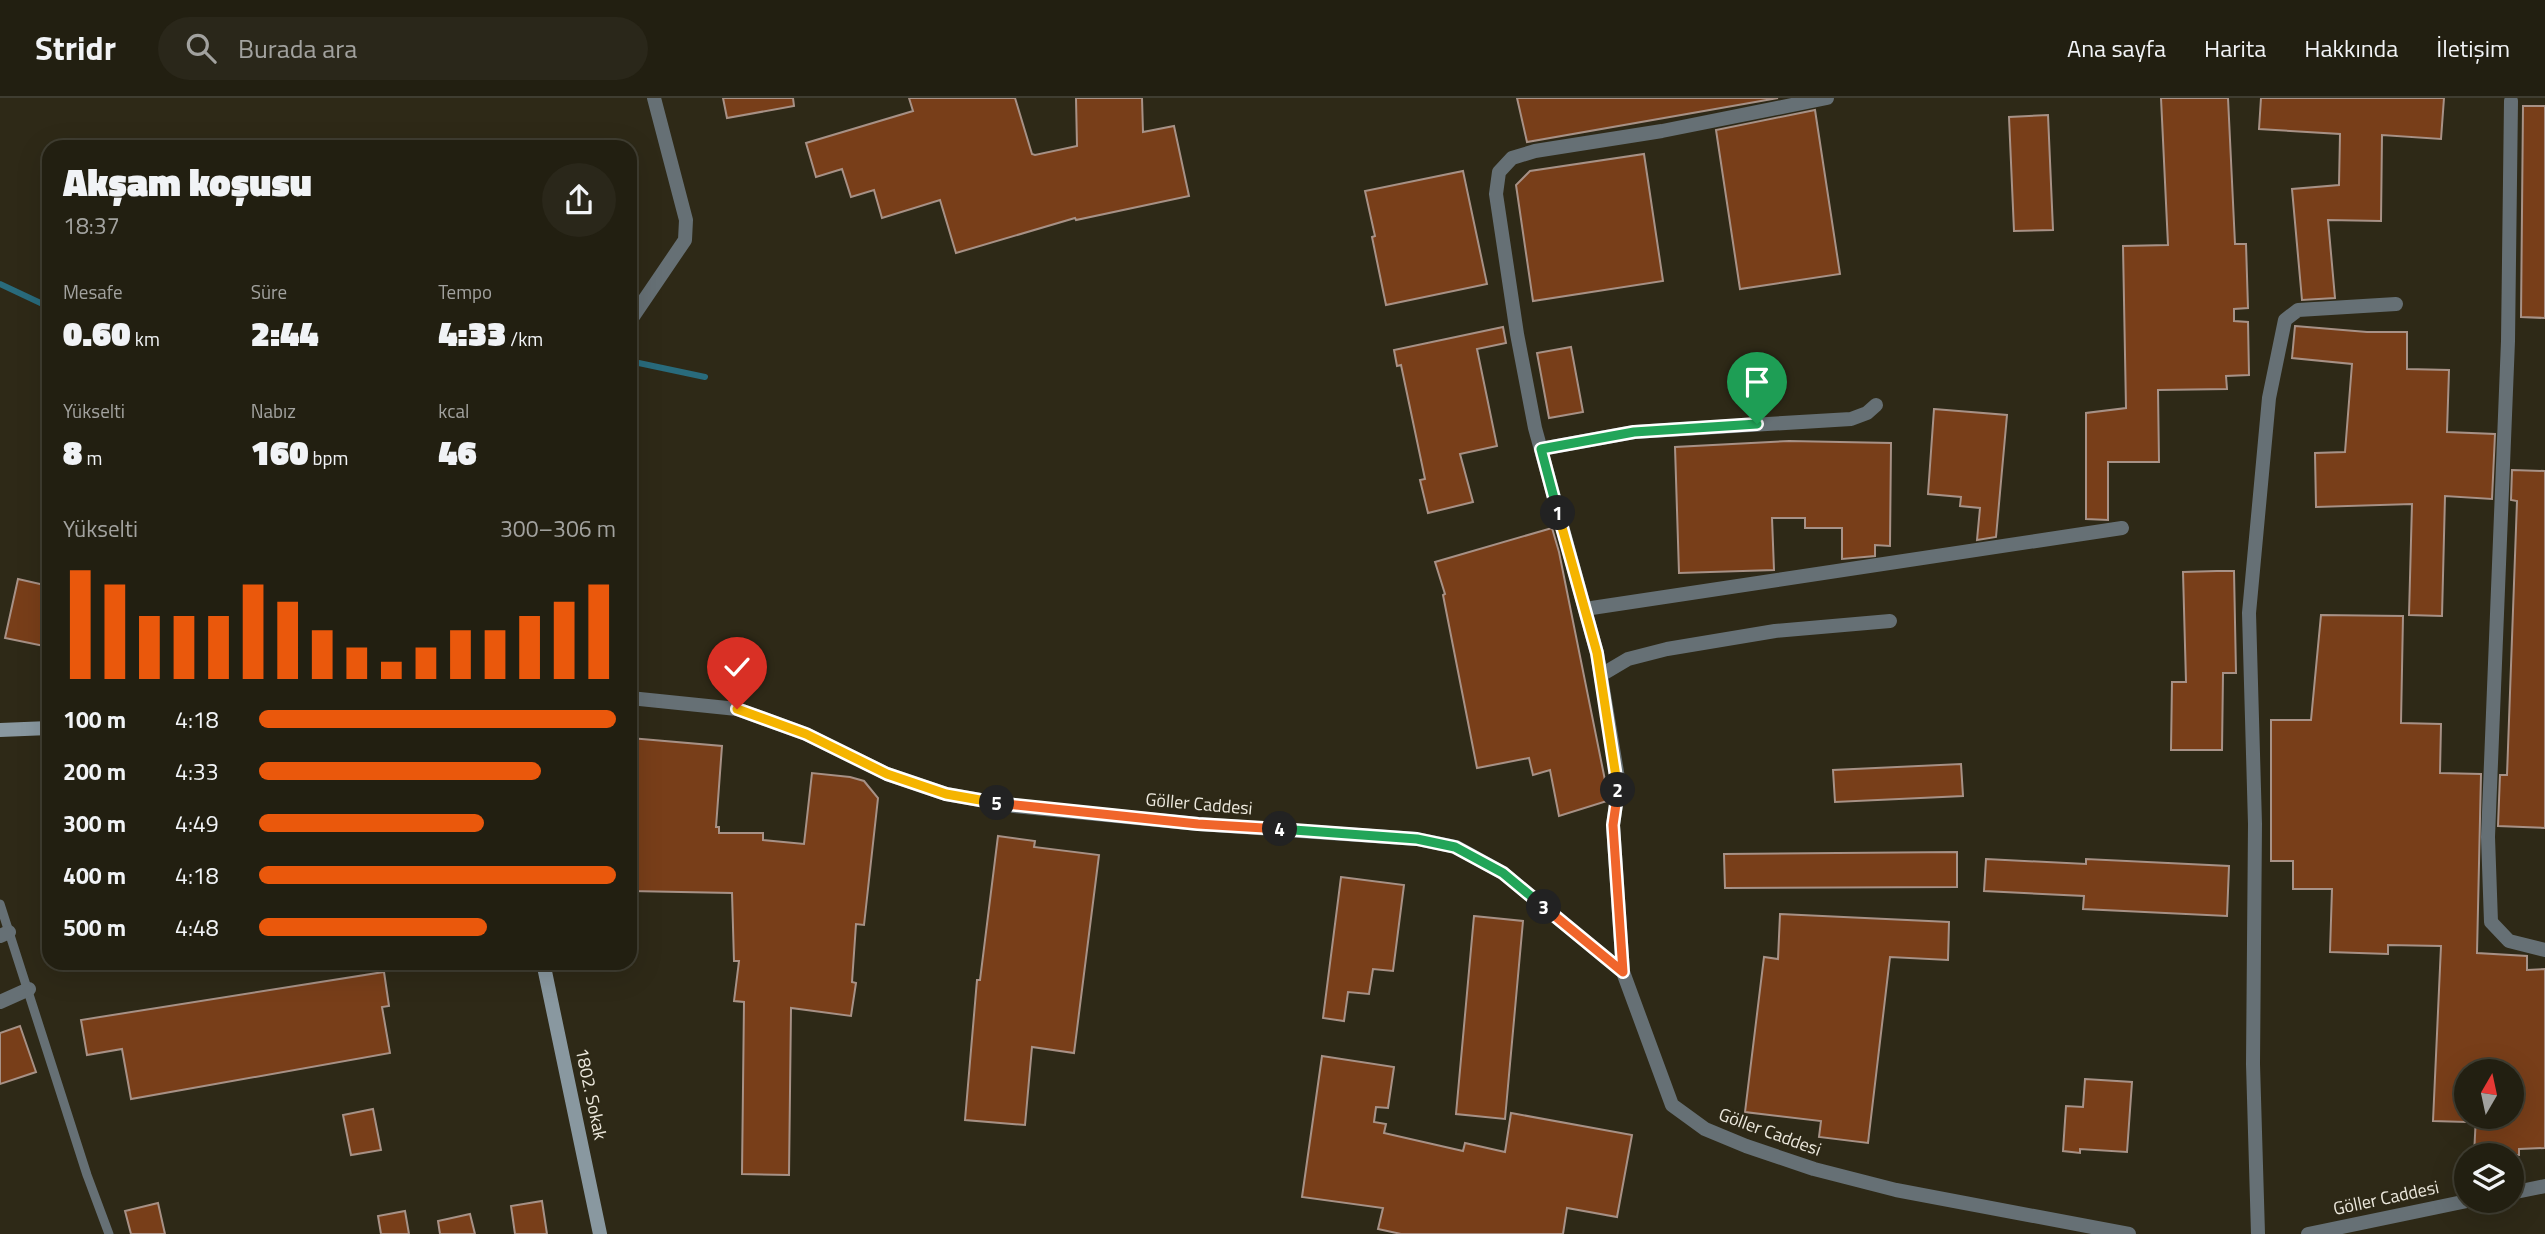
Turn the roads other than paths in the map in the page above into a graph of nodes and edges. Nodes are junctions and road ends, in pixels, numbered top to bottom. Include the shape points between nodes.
1 (654, 98) edge
2 (1827, 98) edge
3 (2511, 101) dead end
4 (2396, 304) dead end
5 (637, 311) edge
6 (1876, 405) dead end
7 (1541, 449) junction
8 (2122, 528) dead end
9 (1585, 609) junction
10 (1890, 621) dead end
11 (1601, 675) junction
12 (637, 699) edge
13 (42, 728) edge
14 (0, 730) edge
15 (0, 904) edge
16 (5, 934) edge
17 (2545, 950) edge
18 (545, 970) edge
19 (1623, 972) junction
20 (29, 989) junction
21 (0, 1002) edge
22 (2545, 1186) edge
23 (2524, 1190) edge
24 (2454, 1204) edge
25 (109, 1234) edge
26 (600, 1234) edge
27 (2129, 1234) edge
28 (2258, 1234) edge
29 (2308, 1234) edge

1 - 5 street via 686,220 685,240
2 - 7 street via 1535,151 1511,158 1499,172 1496,194 1517,334
3 - 17 street via 2508,341 2488,838 2491,922 2509,941
4 - 28 street via 2298,310 2285,320 2269,398 2249,613
6 - 7 street via 1851,419 1634,432
7 - 9 street
8 - 9 street
9 - 11 street
10 - 11 street via 1775,631 1667,649 1628,659
11 - 19 street via 1619,784 1613,825
12 - 19 street, Göller Caddesi via 737,709 806,734 887,774 946,794 1013,806 1417,839 1455,847 1503,873
13 - 14 street
15 - 16 lane
16 - 20 lane
18 - 26 street, 1802. Sokak
19 - 27 street, Göller Caddesi via 1672,1105 1705,1129 1814,1169 1896,1190
20 - 21 street
20 - 25 lane
22 - 23 street
24 - 29 street, Göller Caddesi

